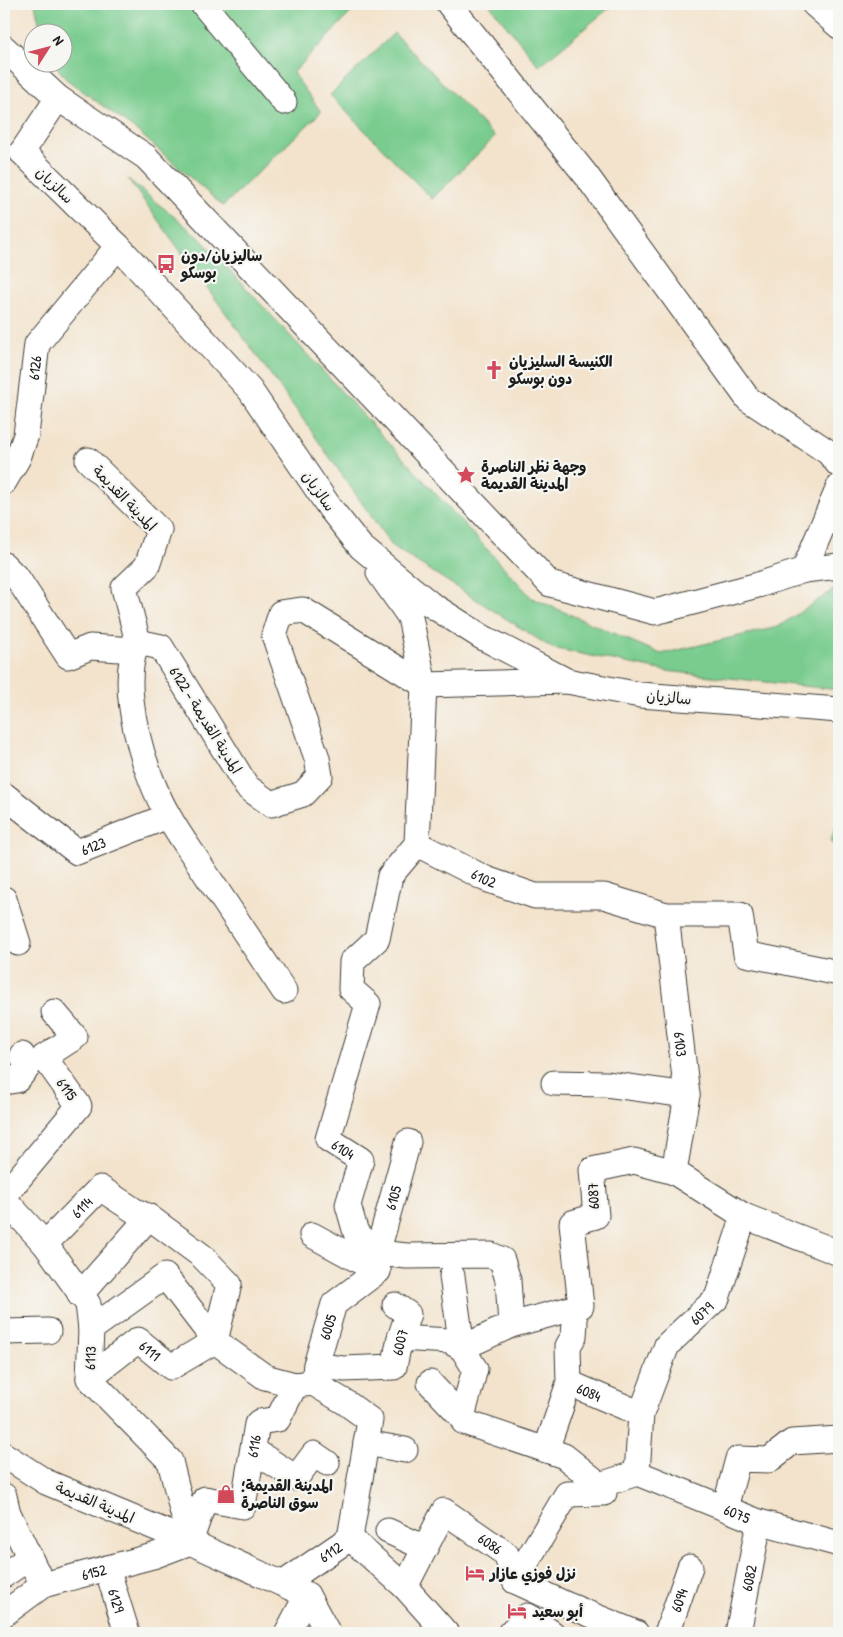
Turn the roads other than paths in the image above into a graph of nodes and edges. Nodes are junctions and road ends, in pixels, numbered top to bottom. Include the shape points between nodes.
1 (203, 4) edge
2 (449, 4) edge
3 (814, 4) edge
4 (839, 26) edge
5 (4, 48) edge
6 (58, 98) junction
7 (284, 102) dead end
8 (13, 152) edge
9 (118, 246) junction
10 (88, 460) dead end
11 (839, 466) edge
12 (4, 482) edge
13 (839, 486) edge
14 (361, 547) junction
15 (4, 565) edge
16 (839, 566) edge
17 (804, 570) junction
18 (136, 646) junction
19 (567, 681) junction
20 (424, 685) junction
21 (839, 710) edge
22 (4, 795) edge
23 (168, 816) junction
24 (417, 844) junction
25 (4, 899) edge
26 (666, 915) junction
27 (18, 943) dead end
28 (834, 972) dead end
29 (284, 991) dead end
30 (54, 1012) dead end
31 (22, 1056) dead end
32 (4, 1082) edge
33 (554, 1083) dead end
34 (687, 1094) junction
35 (408, 1142) dead end
36 (674, 1172) junction
37 (4, 1198) edge
38 (744, 1216) junction
39 (149, 1217) junction
40 (312, 1235) dead end
41 (45, 1244) junction
42 (839, 1253) edge
43 (378, 1262) junction
44 (452, 1276) dead end
45 (80, 1295) junction
46 (395, 1305) dead end
47 (575, 1323) dead end
48 (511, 1325) junction
49 (91, 1329) junction
50 (48, 1331) dead end
51 (4, 1332) edge
52 (400, 1338) junction
53 (215, 1341) junction
54 (462, 1348) junction
55 (344, 1369) junction
56 (89, 1378) junction
57 (308, 1378) junction
58 (430, 1383) dead end
59 (569, 1383) junction
60 (345, 1402) junction
61 (641, 1414) junction
62 (462, 1416) junction
63 (839, 1439) edge
64 (366, 1443) junction
65 (252, 1450) junction
66 (405, 1450) dead end
67 (546, 1450) junction
68 (4, 1455) edge
69 (327, 1463) dead end
70 (637, 1474) junction
71 (600, 1485) junction
72 (4, 1496) edge
73 (725, 1508) junction
74 (759, 1522) junction
75 (388, 1531) dead end
76 (350, 1538) junction
77 (190, 1542) junction
78 (839, 1544) edge
79 (425, 1548) junction
80 (30, 1557) junction
81 (690, 1567) dead end
82 (107, 1568) junction
83 (4, 1575) edge
84 (514, 1581) junction
85 (284, 1583) junction
86 (43, 1585) junction
87 (405, 1587) junction
88 (307, 1594) junction
89 (4, 1614) edge
90 (127, 1633) edge
91 (288, 1633) edge
92 (328, 1633) edge
93 (446, 1633) edge
94 (510, 1633) edge
95 (552, 1633) edge
96 (636, 1633) edge
97 (667, 1633) edge
98 (738, 1633) edge

1 - 7 street
2 - 11 street via 586,175 748,399 828,452
3 - 4 street
5 - 6 street
6 - 8 street, سالزيان
6 - 17 street via 146,157 550,584 655,612
8 - 9 street, سالزيان
9 - 12 street, 6126 via 36,344 26,435 18,458
9 - 14 street, سالزيان via 250,390 330,508
10 - 18 street, المدينة القديمة via 159,530 147,566 124,588
13 - 17 street
14 - 19 street, سالزيان via 430,604 482,637
14 - 20 street via 410,617
15 - 18 street via 18,578 68,656 90,647
16 - 17 street
18 - 20 street, المدينة القديمة - 6122 via 161,647 247,787 271,804 303,794 320,776 274,634 281,613 303,610
18 - 23 street via 129,682 133,718 148,771
19 - 20 street
19 - 21 street, سالزيان via 640,695
20 - 24 street
22 - 23 street, 6123 via 77,852
23 - 29 street
24 - 26 street, 6102 via 486,879 536,896 604,896
24 - 43 street, 6104 via 390,876 377,939 352,962 351,989 368,1004 328,1139 361,1160 348,1205 356,1233
25 - 27 street
26 - 28 street, 6102 via 740,916 746,954
26 - 34 street, 6103
30 - 37 street, 6115 via 75,1037 44,1057 79,1106
31 - 32 street via 28,1067 17,1080
33 - 34 street via 606,1084
34 - 36 street, 6103
35 - 43 street, 6105
36 - 38 street, 6087
36 - 48 street, 6087 via 634,1161 592,1170 596,1216 572,1223 580,1306
37 - 41 street, 6113
38 - 42 street
38 - 61 street, 6079 via 717,1298 667,1345
39 - 41 street, 6114 via 100,1188
39 - 45 street
39 - 53 street via 202,1256 228,1284
40 - 43 street
41 - 45 street, 6113
43 - 48 street via 406,1256 491,1255 502,1260 508,1280
43 - 57 street, 6005 via 334,1304
44 - 54 street
45 - 49 street, 6113 via 88,1304
46 - 52 street, 6007 via 408,1314
47 - 59 street, 6084 via 574,1336 568,1346
48 - 54 street, 6087
49 - 53 street via 165,1276
49 - 56 street, 6113
50 - 51 street
52 - 54 street via 449,1341
52 - 55 street, 6007 via 394,1367
53 - 56 street, 6111 via 171,1367 138,1340
53 - 57 street via 265,1377
54 - 62 street via 475,1369
55 - 57 street, 6007
55 - 60 street
56 - 77 street, 6113 via 170,1461
57 - 60 street
57 - 65 street, 6116 via 278,1419 257,1424
58 - 62 street
59 - 61 street, 6084
59 - 67 street
60 - 64 street via 370,1420
61 - 70 street, 6079
62 - 67 street via 464,1422
63 - 73 street via 792,1442 769,1460 738,1458
64 - 66 street
64 - 76 street
65 - 69 street via 296,1478 314,1454
65 - 77 street, 6116 via 243,1506 205,1499
67 - 71 street via 564,1456
68 - 77 street, المدينة القديمة via 46,1482
70 - 71 street
70 - 73 street, 6075
71 - 84 street via 604,1493 567,1494
72 - 80 street via 8,1513
73 - 74 street, 6075
74 - 78 street, 6075
74 - 98 street, 6082
75 - 79 street
76 - 85 street, 6112
76 - 87 street, 6112
77 - 82 street, 6152
77 - 85 street
79 - 84 street, 6086 via 444,1511 506,1554
79 - 87 street, 6086
80 - 83 street
80 - 86 street
81 - 97 street, 6094
82 - 86 street, 6152
82 - 90 street, 6129
84 - 96 street
85 - 88 street
86 - 89 street, 6152
87 - 93 street, 6112
88 - 91 street
88 - 92 street
94 - 95 street via 527,1616

